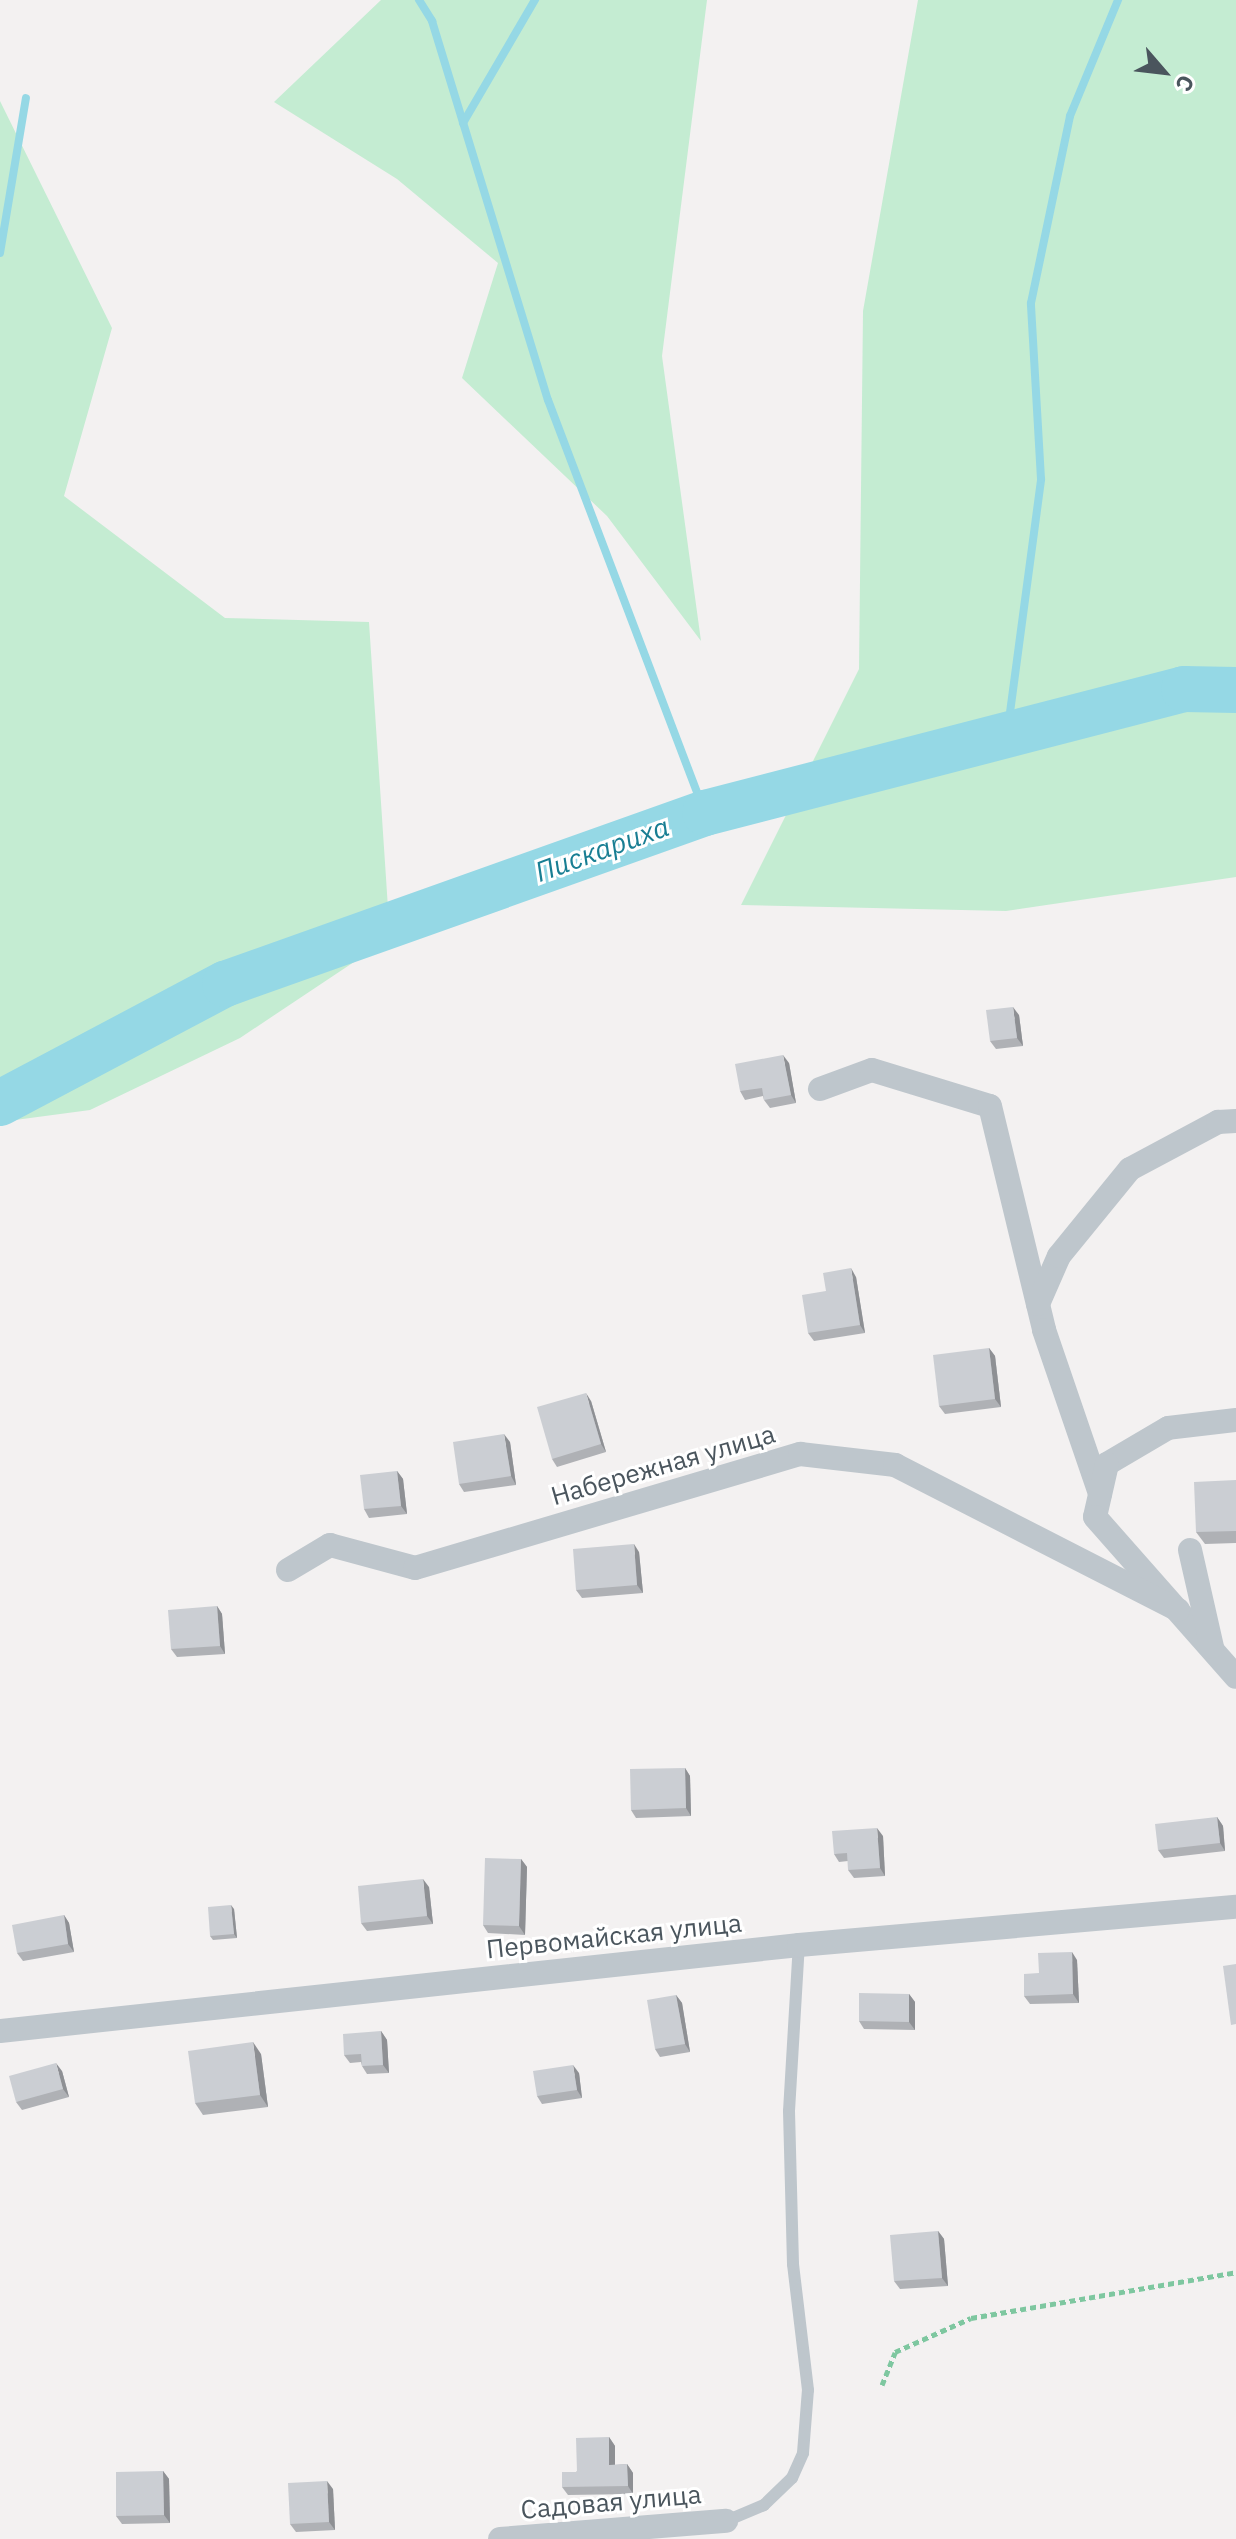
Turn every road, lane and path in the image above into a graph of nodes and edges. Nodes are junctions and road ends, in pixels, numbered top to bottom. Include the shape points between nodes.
1 (820, 1089) dead end
2 (1236, 1121) edge
3 (1038, 1304) junction
4 (1236, 1420) edge
5 (1100, 1494) junction
6 (1190, 1550) dead end
7 (288, 1570) dead end
8 (1178, 1610) junction
9 (1212, 1650) junction
10 (1236, 1677) edge
11 (1236, 1907) edge
12 (799, 1945) junction
13 (0, 2031) edge
14 (1236, 2272) edge
15 (882, 2385) dead end
16 (726, 2521) joint
17 (500, 2539) edge

1 - 3 street via 872,1070 990,1106
2 - 3 street via 1218,1122 1130,1169 1059,1256
3 - 5 street
4 - 5 street via 1168,1428 1107,1464
5 - 8 street via 1095,1517
6 - 9 street
7 - 8 street, Набережная улица via 330,1545 415,1568 800,1454 895,1465
8 - 9 street
9 - 10 street
11 - 12 street, Первомайская улица
12 - 13 street, Первомайская улица
12 - 16 lane via 789,2111 793,2264 808,2390 803,2453 792,2478 764,2505
14 - 15 path via 971,2318 895,2352
16 - 17 street, Садовая улица

